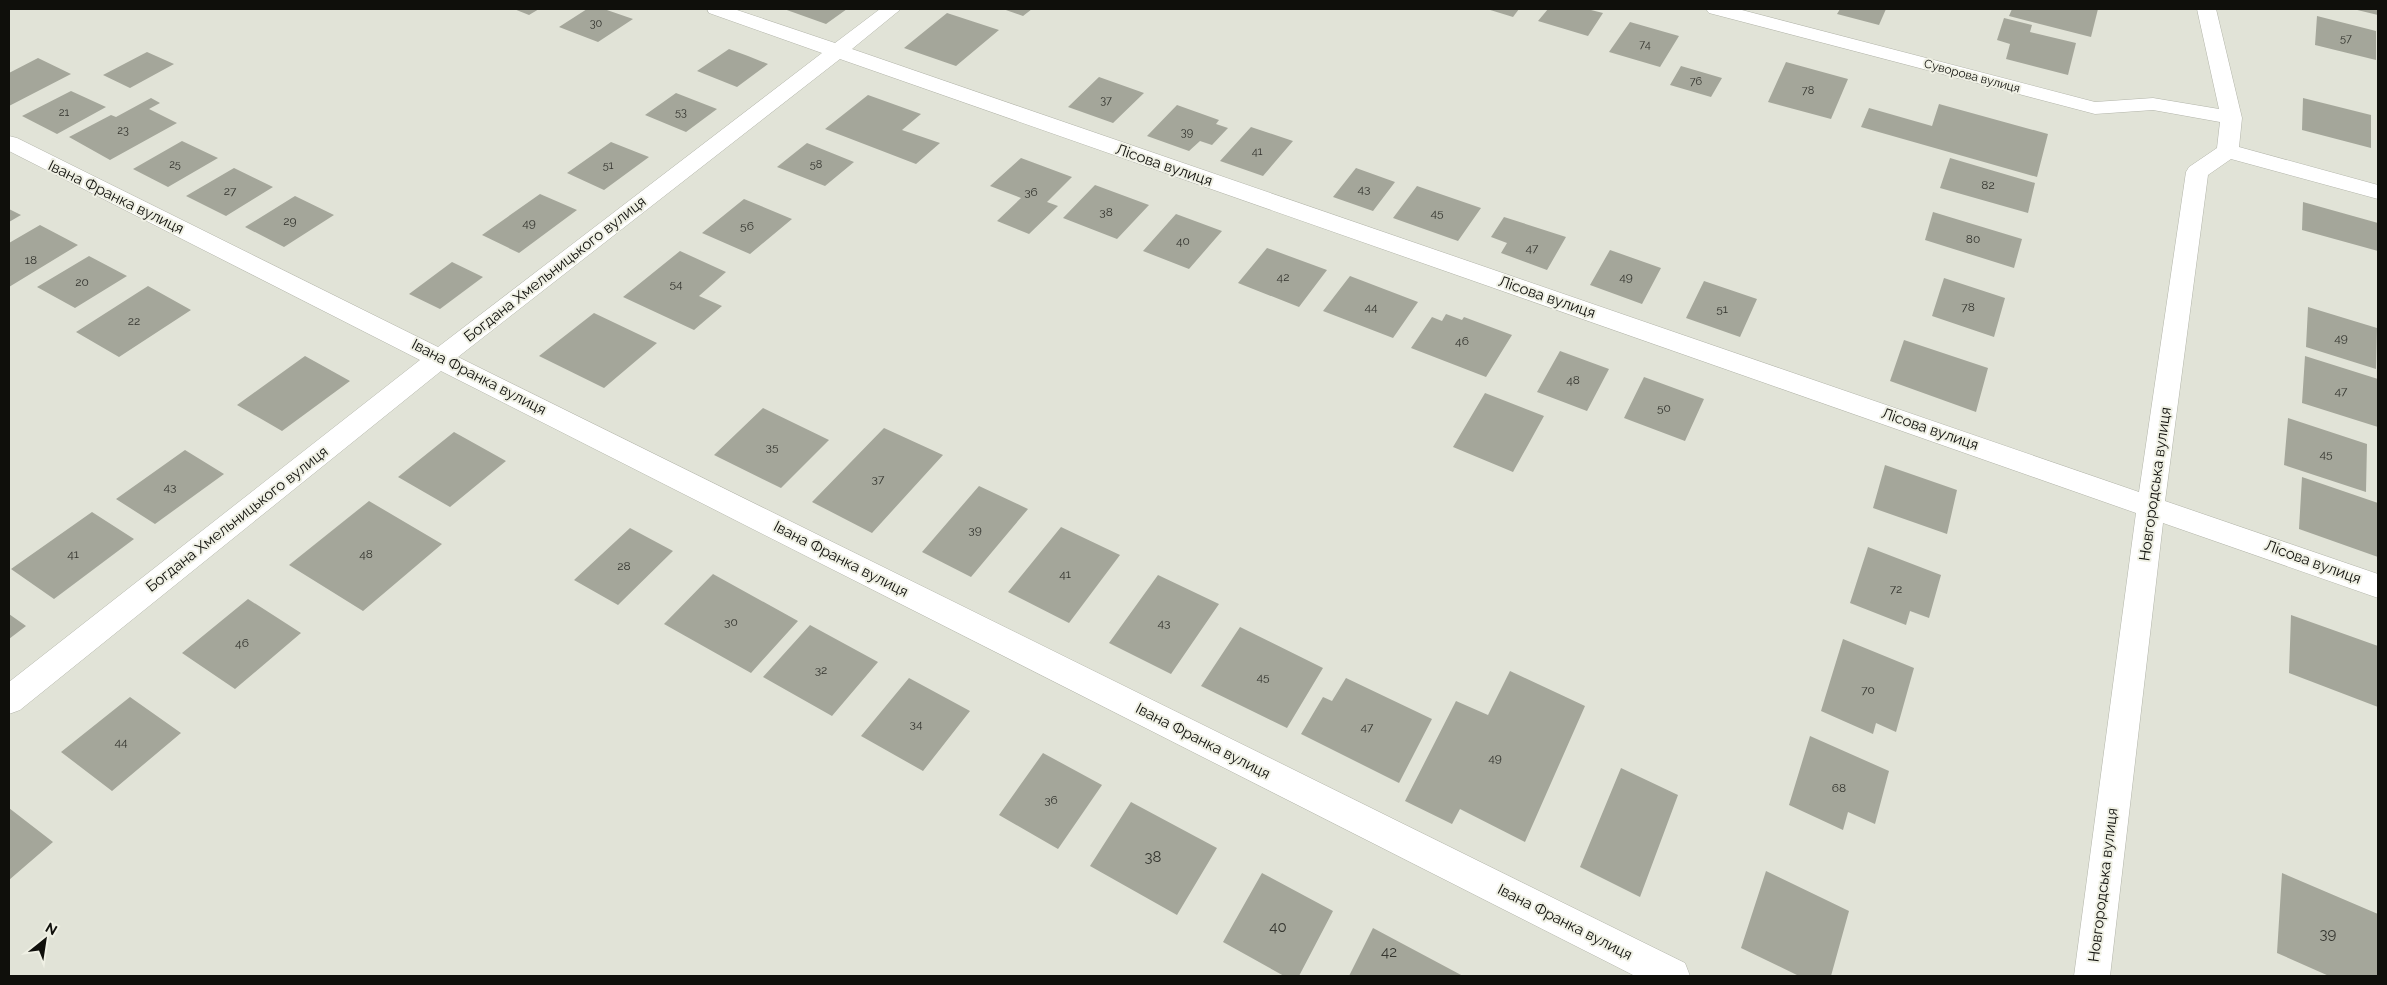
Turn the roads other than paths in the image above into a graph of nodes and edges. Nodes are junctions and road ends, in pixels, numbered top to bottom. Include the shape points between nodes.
1 (716, 9) edge
2 (892, 9) edge
3 (1716, 9) edge
4 (2207, 9) edge
5 (835, 51) junction
6 (2231, 118) junction
7 (9, 143) edge
8 (2228, 151) junction
9 (2378, 192) edge
10 (440, 358) junction
11 (2151, 505) junction
12 (2378, 586) edge
13 (9, 700) edge
14 (1672, 976) edge
15 (2092, 976) edge

1 - 5 street, Лісова вулиця
2 - 5 street, Богдана Хмельницького вулиця
3 - 6 street, Суворова вулиця via 2095,108 2154,104
4 - 6 street
5 - 10 street, Богдана Хмельницького вулиця
5 - 11 street, Лісова вулиця
6 - 8 street
7 - 10 street, Івана Франка вулиця
8 - 9 street
8 - 11 street, Новгородська вулиця via 2197,172
10 - 13 street, Богдана Хмельницького вулиця
10 - 14 street, Івана Франка вулиця
11 - 12 street, Лісова вулиця
11 - 15 street, Новгородська вулиця

